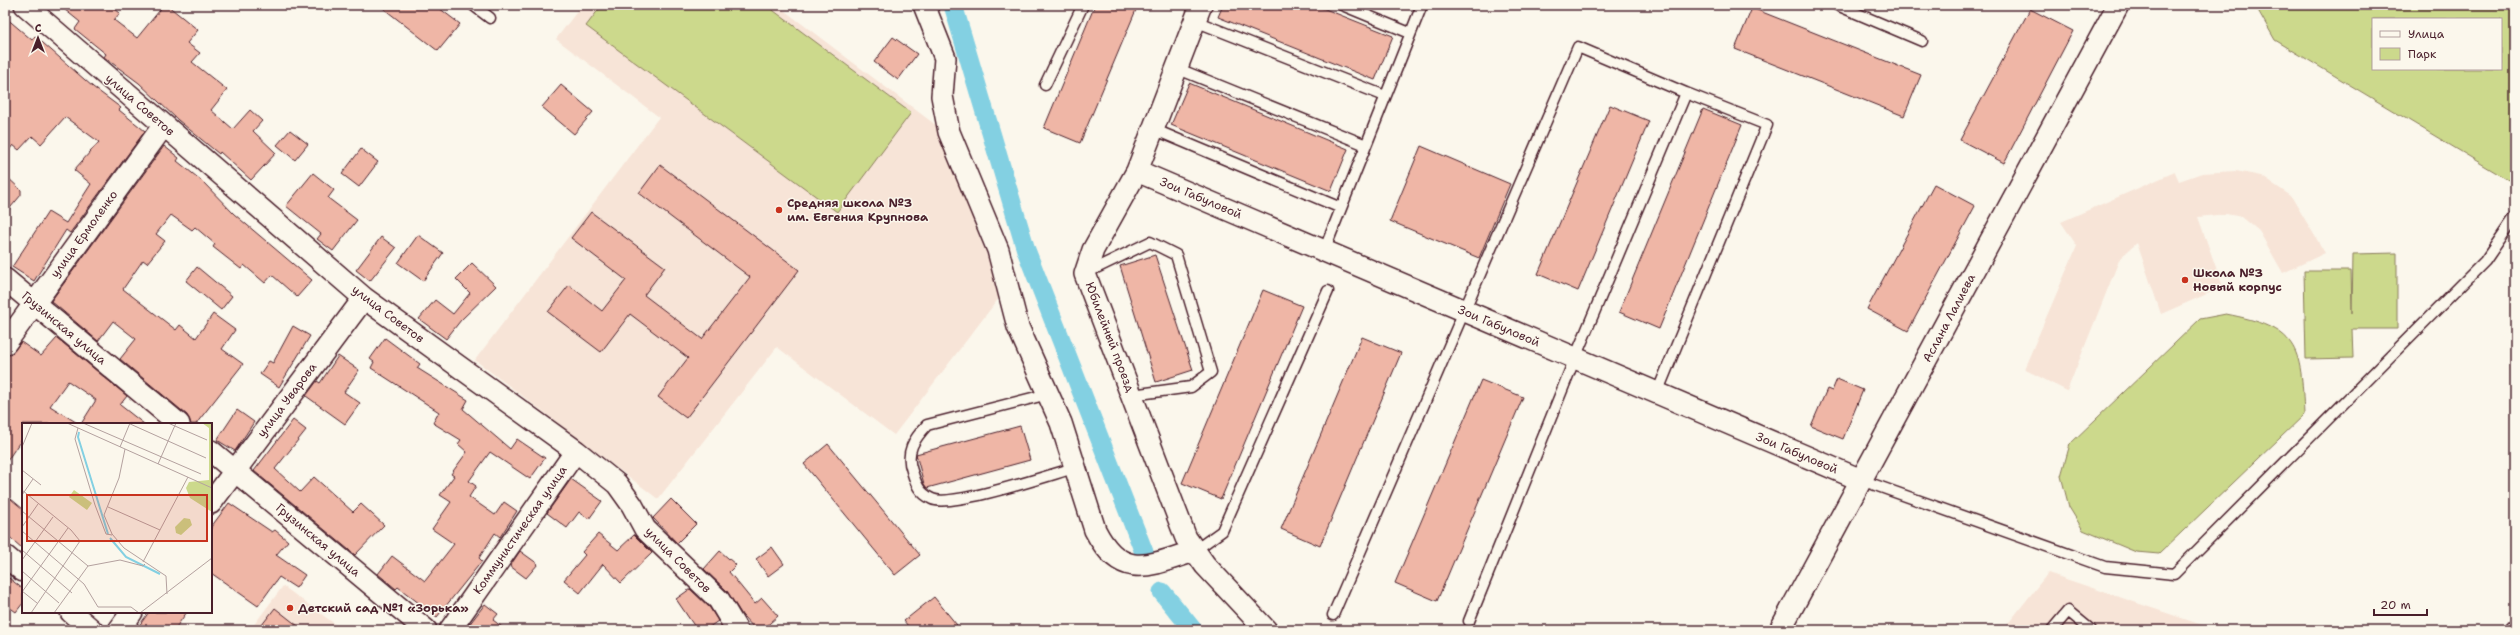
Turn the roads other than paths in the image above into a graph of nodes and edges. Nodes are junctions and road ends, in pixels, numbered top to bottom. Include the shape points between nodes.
1 (25, 5) edge
2 (473, 5) edge
3 (924, 5) edge
4 (1083, 5) edge
5 (1342, 5) edge
6 (1422, 5) edge
7 (1837, 5) edge
8 (2118, 5) edge
9 (1198, 13) edge
10 (490, 18) dead end
11 (1410, 33) junction
12 (1922, 41) dead end
13 (1176, 68) junction
14 (1045, 85) dead end
15 (1686, 93) junction
16 (1386, 96) junction
17 (164, 125) junction
18 (1153, 129) junction
19 (1366, 145) junction
20 (1137, 171) junction
21 (1341, 208) junction
22 (2515, 217) edge
23 (1324, 251) junction
24 (1085, 274) junction
25 (5, 278) edge
26 (1328, 291) dead end
27 (364, 298) junction
28 (34, 303) junction
29 (1464, 311) junction
30 (5, 344) edge
31 (1575, 358) junction
32 (1657, 393) junction
33 (1048, 394) junction
34 (1132, 395) junction
35 (178, 423) edge
36 (576, 450) junction
37 (212, 452) edge
38 (1074, 468) junction
39 (234, 470) junction
40 (1862, 480) junction
41 (212, 502) edge
42 (1194, 551) junction
43 (5, 556) edge
44 (22, 570) edge
45 (72, 613) edge
46 (131, 613) edge
47 (1333, 615) dead end
48 (1469, 620) dead end
49 (2515, 623) edge
50 (92, 630) edge
51 (119, 630) edge
52 (426, 630) edge
53 (450, 630) edge
54 (737, 630) edge
55 (1266, 630) edge
56 (1780, 630) edge
57 (2052, 630) edge
58 (2091, 630) edge
59 (2508, 630) edge

1 - 17 street, улица Советов
2 - 10 lane
3 - 33 street via 945,58 942,96 949,132 998,250 1018,326
4 - 14 lane
5 - 11 lane
6 - 11 lane
7 - 12 lane
8 - 40 street, Аслана Лалиева
9 - 13 street, Юбилейный проезд
9 - 16 lane
11 - 16 lane
13 - 18 street, Юбилейный проезд
13 - 19 lane
15 - 29 lane via 1578,48
15 - 31 lane
15 - 32 lane via 1768,125
16 - 19 lane
17 - 27 street, улица Советов
17 - 28 street, улица Ермоленко
18 - 20 street, Юбилейный проезд
18 - 21 lane
19 - 21 lane
20 - 23 street, Зои Габуловой
20 - 24 street, Юбилейный проезд via 1093,250
21 - 23 lane
22 - 40 lane via 2485,260 2174,574 2105,567
23 - 29 street, Зои Габуловой
24 - 34 street, Юбилейный проезд
24 - 34 lane via 1150,242 1176,255 1211,372 1191,388
25 - 28 street, Грузинская улица
26 - 42 lane via 1222,531
27 - 36 street, улица Советов
27 - 39 street, улица Уварова
28 - 30 street, улица Ермоленко
28 - 35 street, Грузинская улица
29 - 31 street, Зои Габуловой
29 - 47 lane
31 - 32 street, Зои Габуловой
31 - 48 lane
32 - 40 street, Зои Габуловой
33 - 38 street via 1061,423
33 - 38 lane via 927,426 915,438 908,453 918,490 934,500 955,501
34 - 42 street, Юбилейный проезд via 1186,538
36 - 53 street, Коммунистическая улица
36 - 54 street, улица Советов via 617,484 645,529 718,600
37 - 39 street, Грузинская улица
38 - 42 street via 1095,530 1112,556 1123,563 1143,566
39 - 41 street, улица Уварова
39 - 52 street, Грузинская улица
40 - 56 street, Аслана Лалиева
42 - 55 street, Юбилейный проезд
43 - 44 street
45 - 50 street
46 - 51 street
49 - 59 lane
57 - 58 lane via 2068,610

